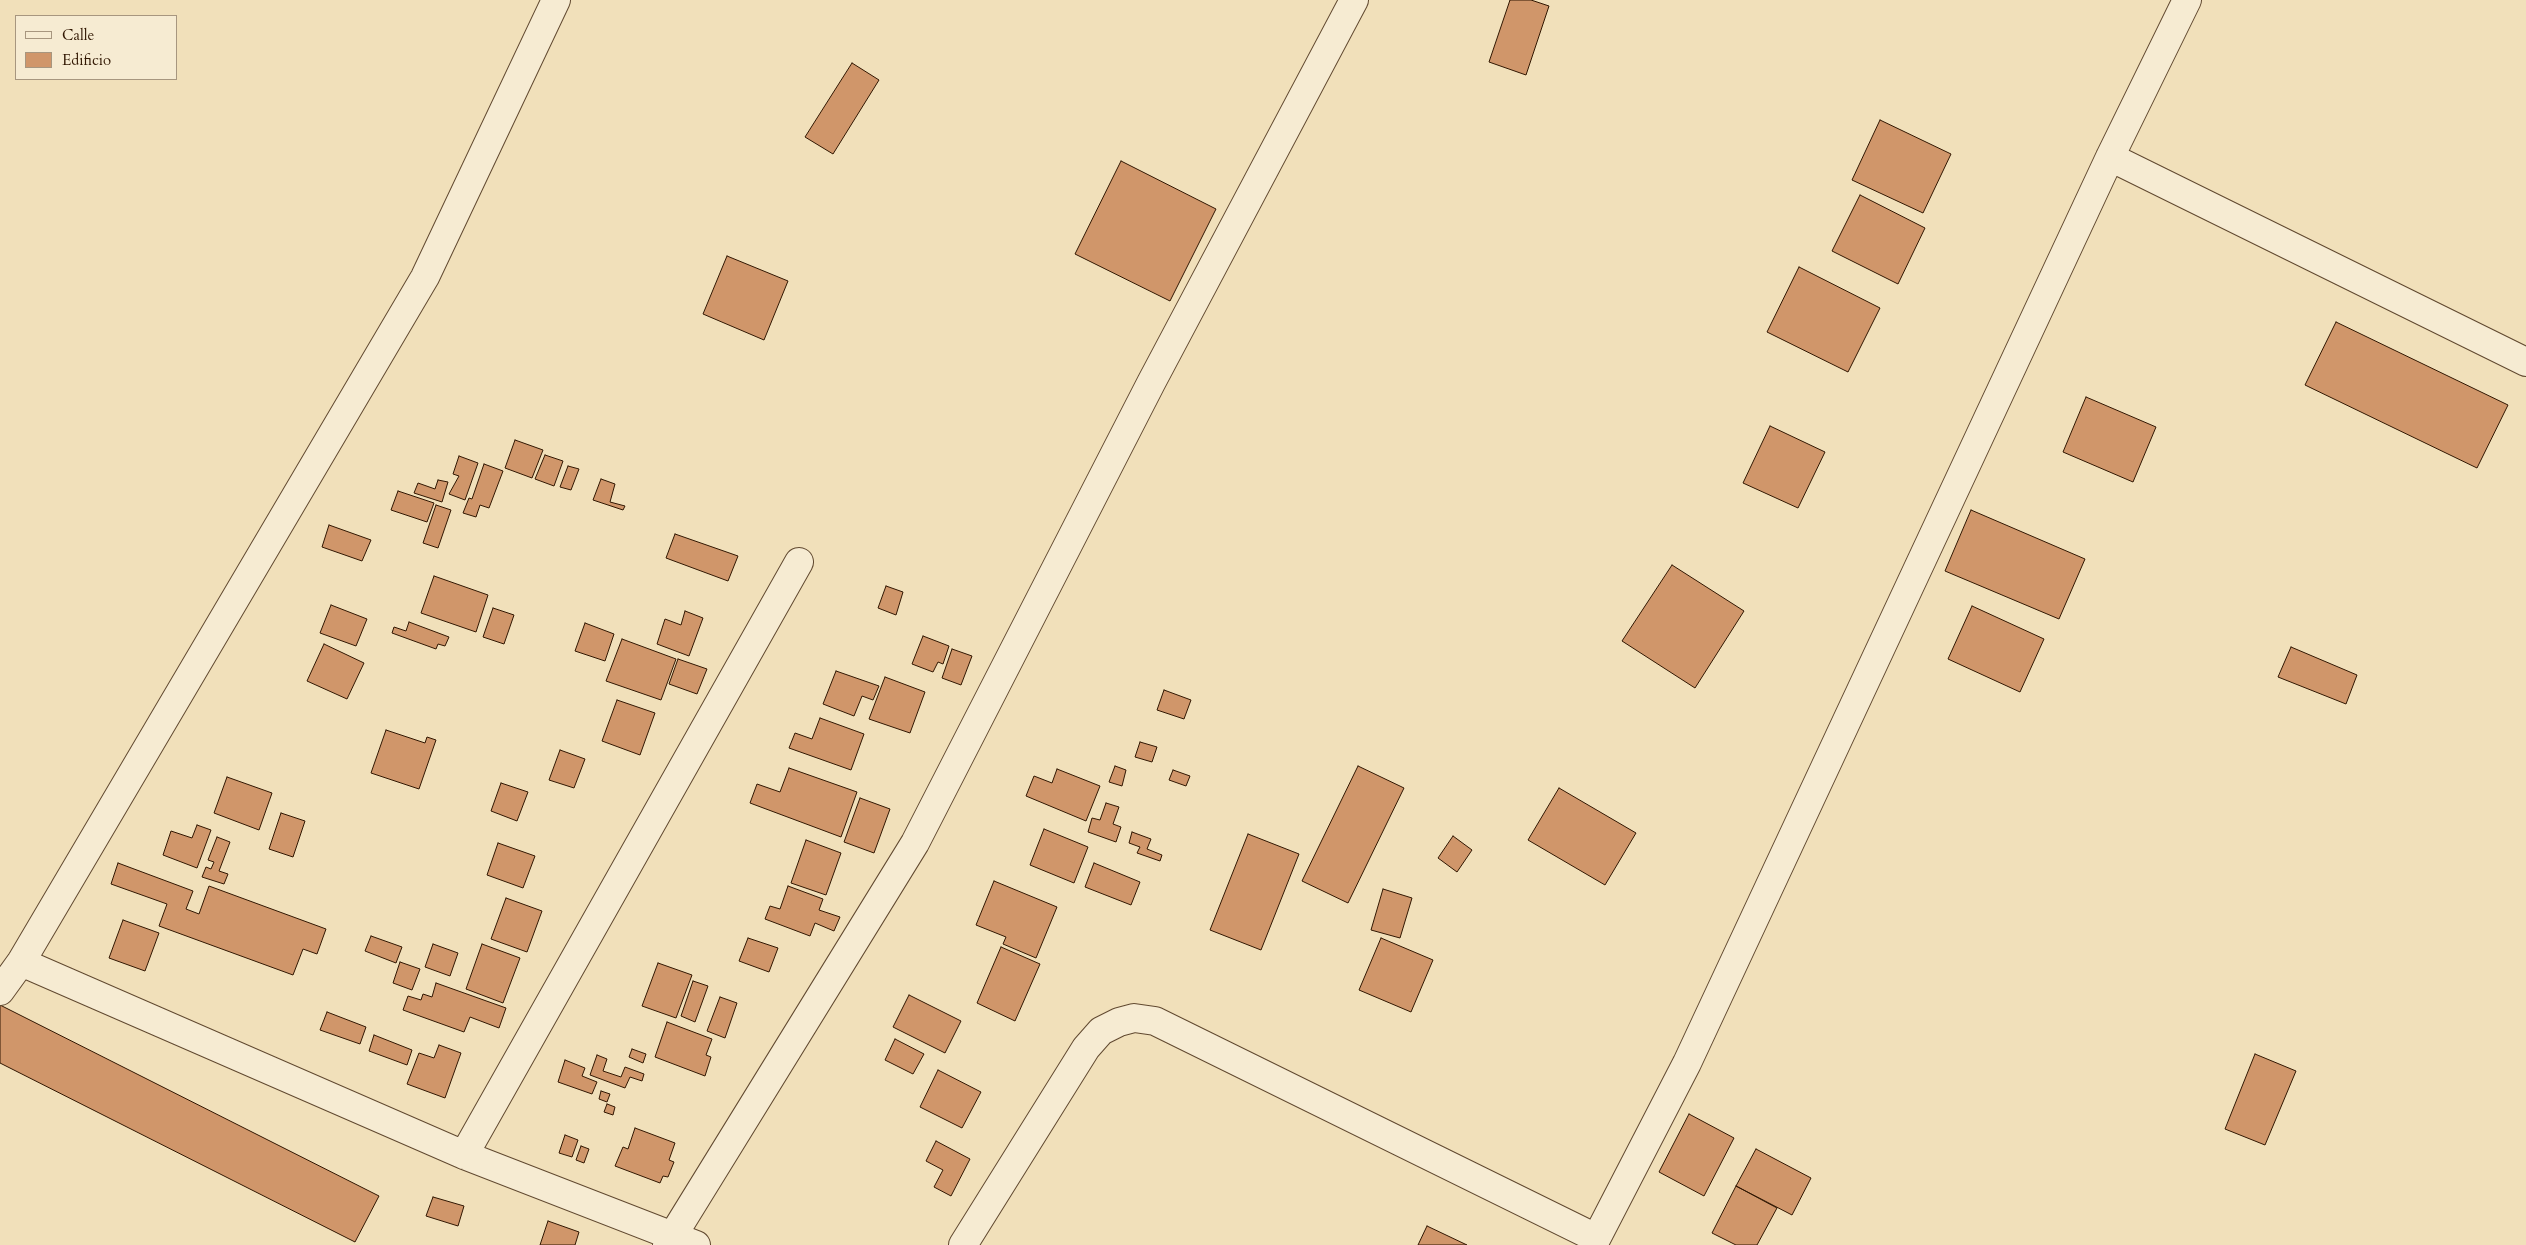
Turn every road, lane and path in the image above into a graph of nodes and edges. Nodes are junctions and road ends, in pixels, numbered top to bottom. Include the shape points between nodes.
1 (556, 0) edge
2 (1354, 0) edge
3 (2187, 0) edge
4 (2110, 157) junction
5 (2526, 362) edge
6 (799, 562) dead end
7 (21, 962) junction
8 (0, 991) edge
9 (464, 1155) junction
10 (1594, 1241) edge
11 (678, 1242) edge
12 (963, 1245) edge

1 - 7 street via 425,277
2 - 11 street via 1151,383 915,843
3 - 4 street
4 - 5 street
4 - 10 street via 1687,1063
6 - 9 street
7 - 8 street
7 - 9 street
9 - 11 street
10 - 12 street via 1155,1021 1134,1018 1101,1031 1086,1048

